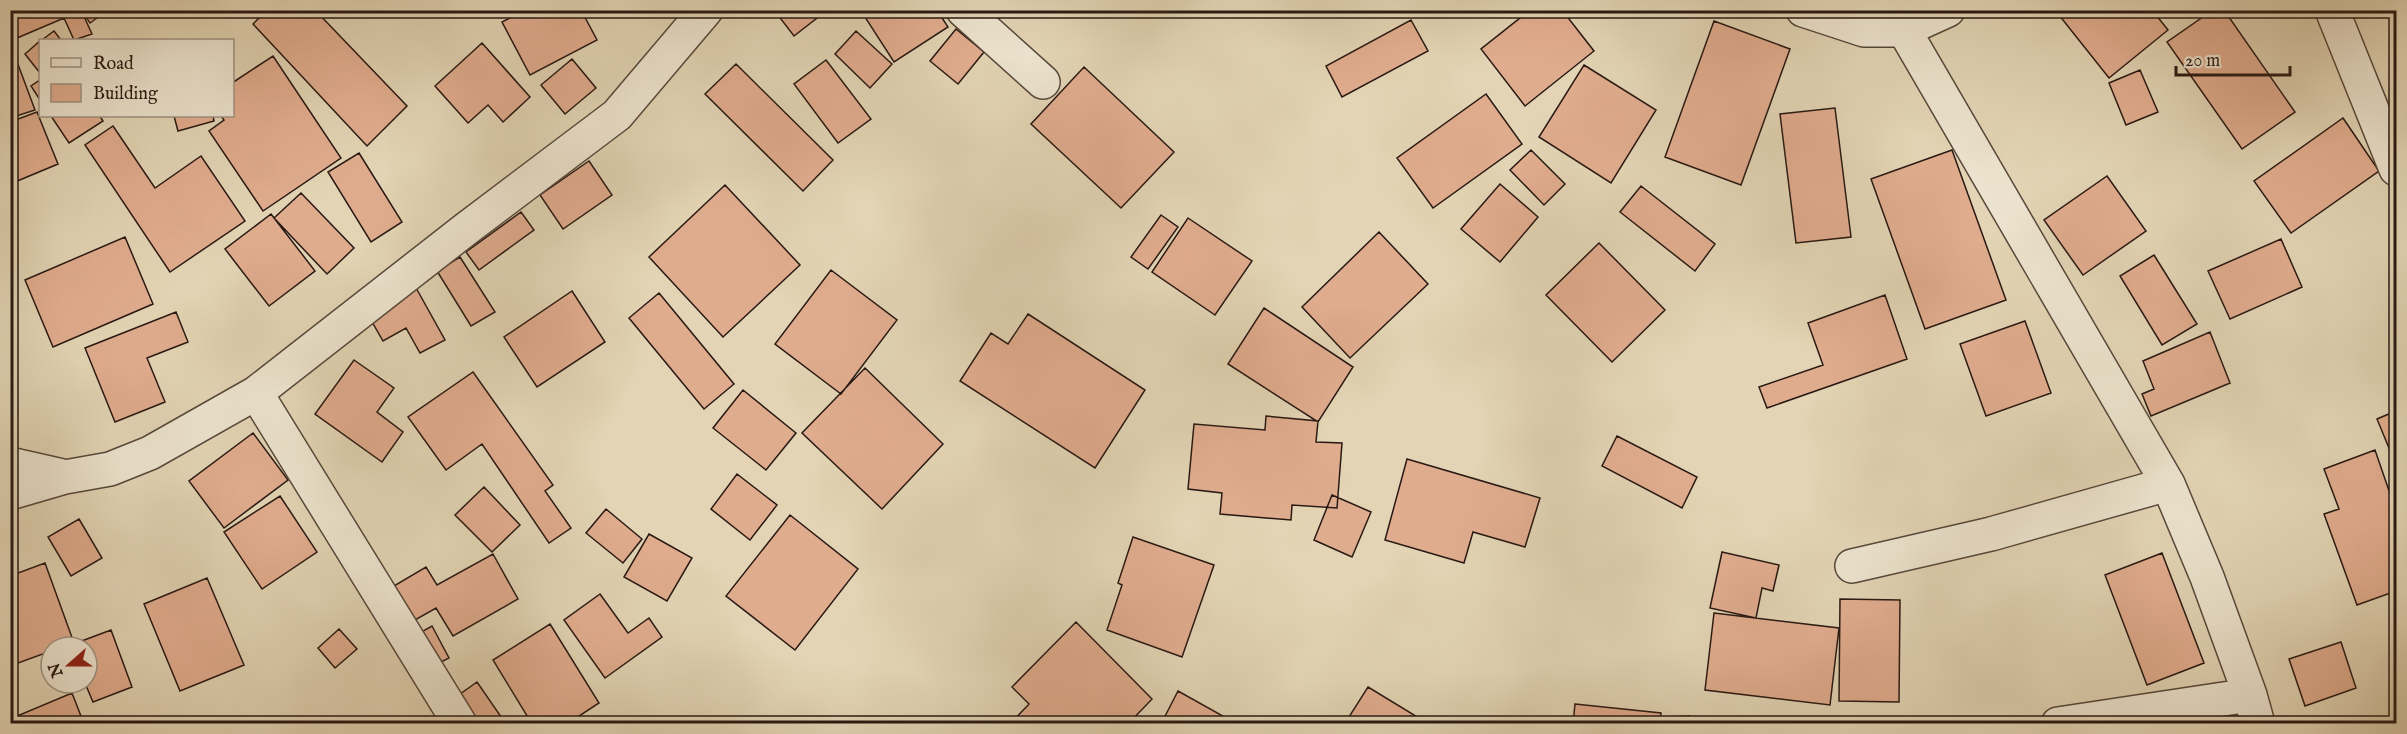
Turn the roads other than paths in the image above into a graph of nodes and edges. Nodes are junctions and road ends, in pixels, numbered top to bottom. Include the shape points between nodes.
1 (706, 10) edge
2 (963, 10) edge
3 (1803, 10) edge
4 (1948, 10) edge
5 (2332, 10) edge
6 (1904, 30) junction
7 (1042, 82) dead end
8 (2397, 169) edge
9 (256, 393) junction
10 (10, 464) edge
11 (65, 477) junction
12 (2168, 484) junction
13 (10, 493) edge
14 (1852, 566) dead end
15 (2254, 710) edge
16 (460, 723) edge
17 (2058, 723) edge

1 - 9 street via 617,116
2 - 7 street
3 - 6 street via 1864,30
4 - 6 street
5 - 8 street
6 - 12 street
9 - 11 street via 150,453 110,469
9 - 16 street
10 - 11 street
11 - 13 street
12 - 14 street via 1991,534
12 - 15 street via 2207,577
15 - 17 street

